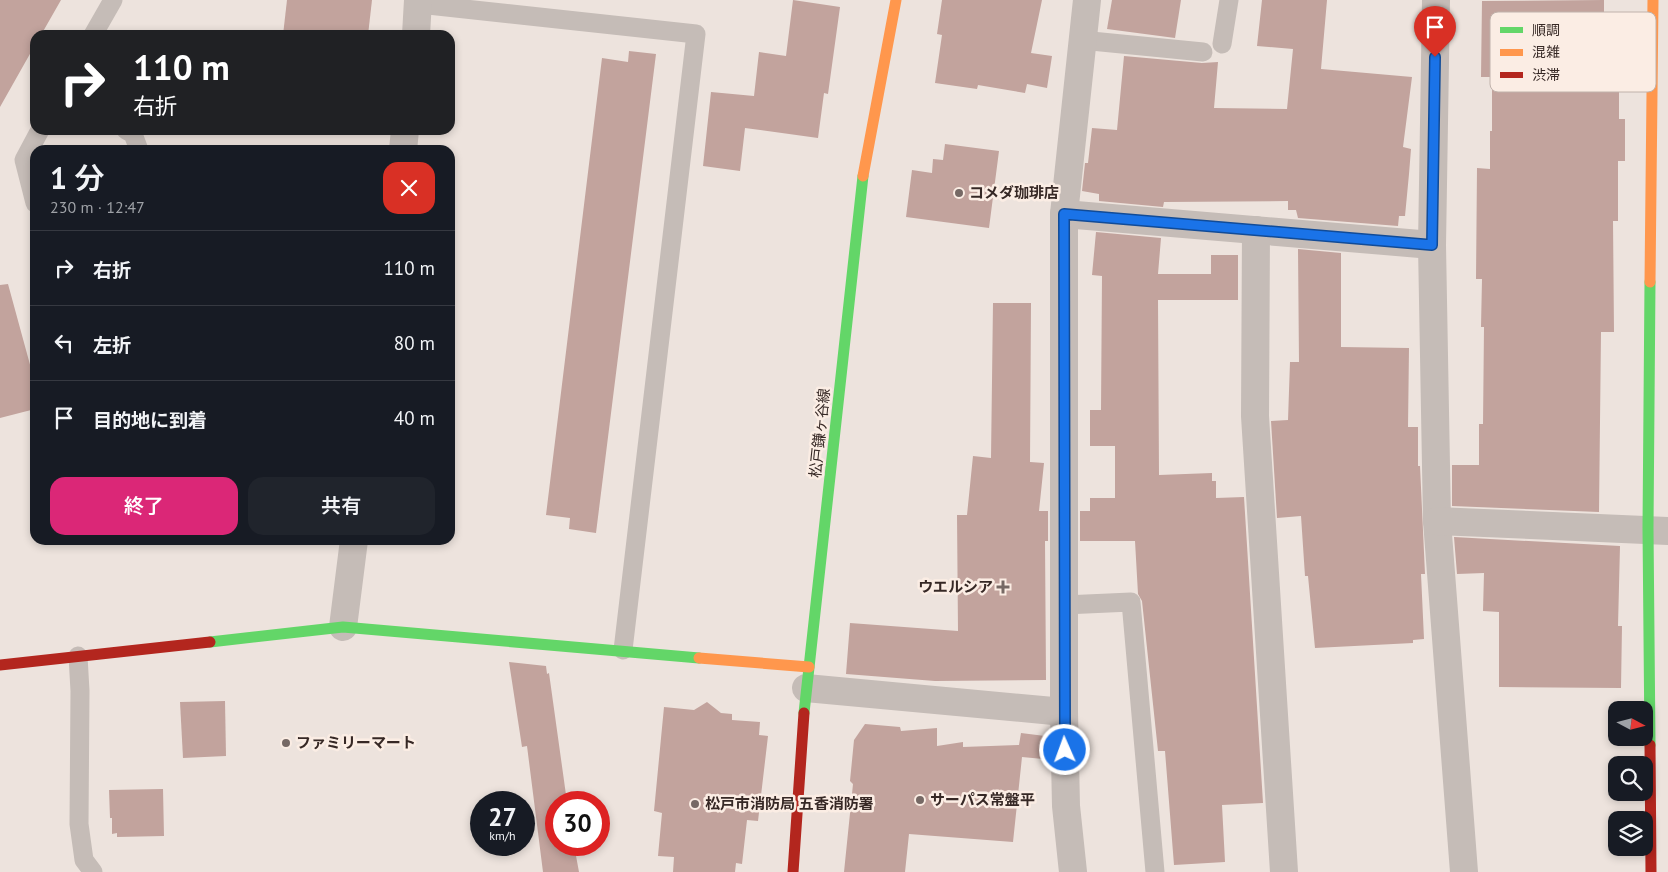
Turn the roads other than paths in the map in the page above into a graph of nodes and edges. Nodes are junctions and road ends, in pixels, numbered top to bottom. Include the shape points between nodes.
1 (113, 0) edge
2 (896, 0) edge
3 (1087, 0) edge
4 (1229, 0) edge
5 (1436, 0) edge
6 (419, 2) edge
7 (97, 30) edge
8 (416, 30) edge
9 (1081, 40) junction
10 (1222, 44) dead end
11 (1202, 52) dead end
12 (1654, 92) edge
13 (30, 149) edge
14 (30, 184) edge
15 (1064, 214) junction
16 (1256, 230) junction
17 (1432, 245) junction
18 (1437, 521) junction
19 (1658, 530) edge
20 (353, 545) edge
21 (1064, 605) junction
22 (343, 627) junction
23 (622, 650) junction
24 (78, 656) junction
25 (0, 665) edge
26 (808, 677) junction
27 (1064, 712) junction
28 (93, 872) edge
29 (793, 872) edge
30 (1073, 872) edge
31 (1155, 872) edge
32 (1284, 872) edge
33 (1464, 872) edge
34 (1651, 872) edge

1 - 7 lane
2 - 26 street, 松戸鎌ヶ谷線 via 863,178
3 - 9 street
4 - 10 lane
5 - 17 street
6 - 8 street
6 - 23 lane via 696,34
9 - 11 lane
9 - 15 street
12 - 19 street
13 - 14 lane via 24,160
15 - 16 street
15 - 21 street
16 - 17 street
16 - 32 street via 1255,416
17 - 18 street
18 - 19 street
18 - 33 street
19 - 34 street
20 - 22 street
21 - 27 street
21 - 31 lane via 1131,602
22 - 23 street
22 - 24 street
23 - 26 street
24 - 25 street
24 - 28 lane via 79,824 84,860
26 - 27 street
26 - 29 street, 松戸鎌ヶ谷線
27 - 30 street via 1066,806

